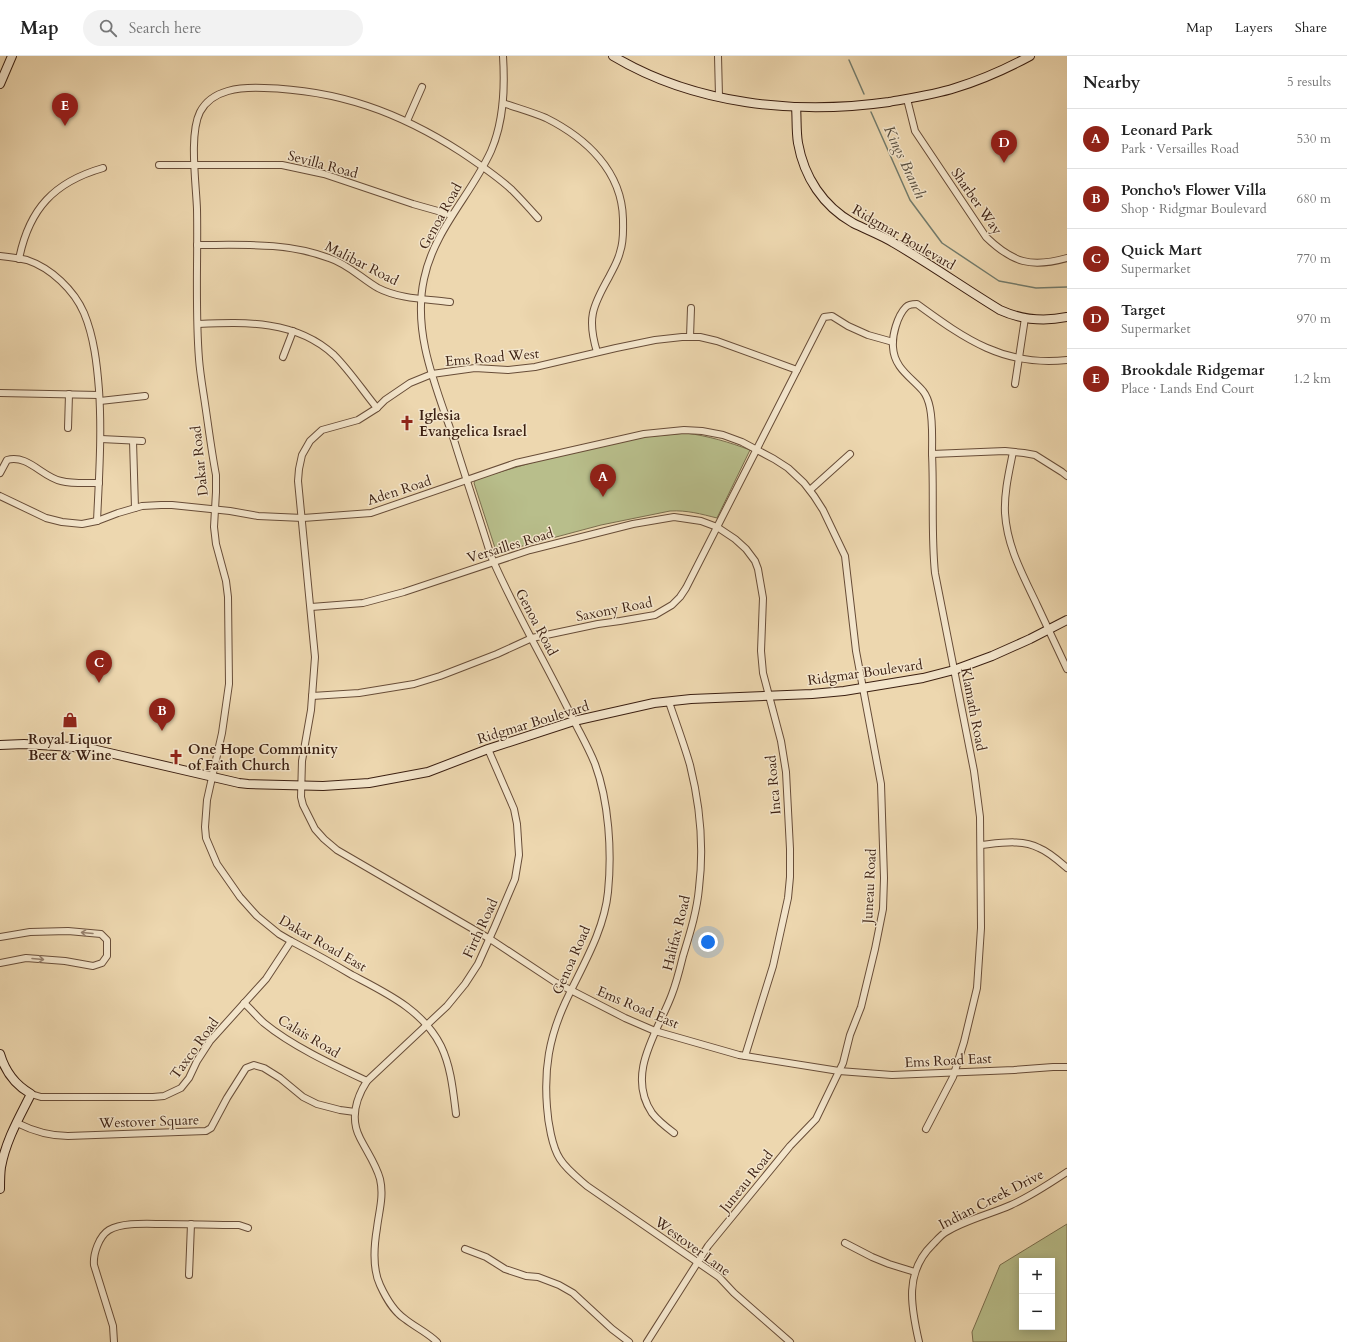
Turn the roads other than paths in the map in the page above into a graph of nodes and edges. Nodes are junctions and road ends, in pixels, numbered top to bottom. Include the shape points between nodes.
1 (12, 56) edge
2 (504, 56) edge
3 (613, 56) edge
4 (718, 56) edge
5 (1030, 56) edge
6 (0, 84) edge
7 (422, 87) dead end
8 (719, 96) junction
9 (907, 99) junction
10 (503, 103) junction
11 (796, 107) junction
12 (407, 121) junction
13 (159, 165) dead end
14 (194, 165) junction
15 (483, 166) junction
16 (103, 168) dead end
17 (452, 215) junction
18 (538, 218) dead end
19 (197, 245) junction
20 (0, 256) edge
21 (19, 258) junction
22 (1067, 258) edge
23 (421, 299) junction
24 (450, 302) dead end
25 (691, 308) dead end
26 (1067, 317) edge
27 (1024, 318) junction
28 (198, 324) junction
29 (293, 330) junction
30 (690, 337) junction
31 (893, 342) junction
32 (597, 352) junction
33 (283, 357) dead end
34 (1018, 358) junction
35 (1067, 360) edge
36 (797, 370) junction
37 (432, 374) junction
38 (1015, 384) dead end
39 (0, 393) edge
40 (69, 394) junction
41 (145, 396) dead end
42 (99, 398) junction
43 (377, 408) junction
44 (68, 428) dead end
45 (101, 439) junction
46 (133, 440) junction
47 (142, 441) dead end
48 (756, 450) junction
49 (1013, 452) junction
50 (850, 454) dead end
51 (932, 454) junction
52 (0, 473) edge
53 (1067, 476) edge
54 (467, 480) junction
55 (99, 483) junction
56 (810, 490) junction
57 (0, 496) edge
58 (135, 508) junction
59 (215, 510) junction
60 (303, 518) junction
61 (97, 521) junction
62 (717, 527) junction
63 (494, 562) junction
64 (310, 607) junction
65 (1067, 620) edge
66 (1049, 630) junction
67 (532, 638) junction
68 (1067, 669) edge
69 (954, 670) junction
70 (863, 688) junction
71 (312, 696) junction
72 (770, 696) junction
73 (669, 702) junction
74 (574, 721) junction
75 (0, 745) edge
76 (488, 749) junction
77 (212, 777) junction
78 (301, 785) junction
79 (981, 845) junction
80 (1067, 868) edge
81 (0, 937) edge
82 (490, 939) junction
83 (291, 942) junction
84 (0, 963) edge
85 (571, 990) junction
86 (244, 1003) junction
87 (427, 1025) junction
88 (655, 1031) junction
89 (0, 1054) edge
90 (745, 1056) junction
91 (1067, 1067) edge
92 (839, 1071) junction
93 (954, 1072) junction
94 (367, 1081) junction
95 (31, 1094) junction
96 (355, 1112) junction
97 (456, 1114) dead end
98 (17, 1123) junction
99 (926, 1129) dead end
100 (674, 1133) dead end
101 (1067, 1172) edge
102 (0, 1189) edge
103 (594, 1191) joint
104 (190, 1224) junction
105 (248, 1228) dead end
106 (845, 1243) dead end
107 (465, 1249) dead end
108 (698, 1263) junction
109 (915, 1272) junction
110 (188, 1275) dead end
111 (114, 1342) edge
112 (437, 1342) edge
113 (629, 1342) edge
114 (647, 1342) edge
115 (790, 1342) edge
116 (919, 1342) edge

1 - 6 street
2 - 10 street, Genoa Road
3 - 8 street via 658,78
4 - 8 street
5 - 9 street via 980,80 938,93
7 - 12 street
8 - 11 street via 762,105
9 - 11 street via 872,104
9 - 22 street, Sharber Way via 915,131 986,237 999,250 1018,260 1036,264
10 - 15 street, Genoa Road via 498,131
10 - 32 street via 546,118 572,133 593,150 616,184 623,210 623,241 617,262 592,315 592,336
11 - 27 street, Ridgmar Boulevard via 798,142 806,171 830,206 843,217 893,242 1000,310
12 - 14 street, Dakar Road via 354,101 322,94 284,89 232,90 216,96 201,110 196,122
12 - 15 street, Dakar Road
13 - 14 street, Sevilla Road
14 - 17 street, Sevilla Road via 255,164 300,168
14 - 19 street, Dakar Road
15 - 17 street, Genoa Road
15 - 18 street, Dakar Road via 513,191
16 - 21 street via 73,178 43,203 28,227
17 - 23 street, Genoa Road via 431,254
19 - 23 street, Malibar Road via 278,246 313,252 337,261 378,288 401,296
19 - 28 street, Dakar Road
20 - 21 street
21 - 42 street via 28,260 55,276 79,303 91,333
23 - 24 street, Malibar Road
23 - 37 street, Genoa Road via 423,335
25 - 30 street
26 - 27 street, Ridgmar Boulevard via 1043,320
27 - 34 street
28 - 29 street via 250,323
28 - 59 street, Dakar Road via 199,360 216,475
29 - 33 street
29 - 43 street via 309,337 335,356
30 - 32 street, Ems Road West via 655,340
30 - 36 street, Ems Road West via 718,341
31 - 34 street, Klamath Road via 900,316 906,307 917,304 965,338 984,348
31 - 36 street, Saxony Road via 868,335 832,316 827,316 821,322
31 - 51 street, Klamath Road via 896,358 903,372 927,397
32 - 37 street, Ems Road West via 535,367 508,370 475,368
34 - 35 street via 1038,361
34 - 38 street
36 - 48 street, Saxony Road
37 - 43 street, Ems Road West via 410,383
37 - 54 street, Genoa Road
39 - 40 street
40 - 42 street
40 - 44 street
41 - 42 street
42 - 45 street
43 - 60 street, Ems Road West via 358,420 322,430 310,441 302,455 299,469
45 - 46 street
45 - 55 street
46 - 47 street
46 - 58 street
48 - 54 street, Aden Road via 729,437 702,431 644,434 516,463
48 - 56 street, Juneau Road via 788,468
48 - 62 street, Saxony Road
49 - 51 street
49 - 53 street via 1035,456
49 - 66 street via 1005,501 1008,538 1017,564
50 - 56 street
51 - 69 street, Klamath Road via 933,560
52 - 55 street via 7,460 14,458 23,460 62,481
54 - 60 street, Aden Road via 371,513
54 - 63 street, Genoa Road
55 - 61 street
56 - 70 street, Juneau Road via 823,510 845,556
57 - 61 street, Aden Road via 46,518 82,524
58 - 59 street, Aden Road via 172,505
58 - 61 street, Aden Road
59 - 60 street, Aden Road via 258,516
59 - 77 street, Dakar Road via 216,544 228,597 229,684
60 - 64 street, Ems Road West
62 - 63 street, Versailles Road via 701,521 674,518 633,524 530,550
62 - 67 street, Saxony Road via 680,597 661,612
62 - 72 street, Inca Road via 746,549 758,569 763,598 763,673
63 - 64 street, Versailles Road via 363,603
63 - 67 street, Genoa Road
64 - 71 street, Ems Road West via 315,657
65 - 66 street, Ridgmar Boulevard
66 - 68 street
66 - 69 street, Ridgmar Boulevard
67 - 71 street, Saxony Road via 497,654 414,684 359,693
67 - 74 street, Genoa Road
69 - 70 street, Ridgmar Boulevard
69 - 79 street, Klamath Road via 974,771
70 - 72 street, Ridgmar Boulevard
70 - 92 street, Juneau Road via 882,791 883,909 861,1007
71 - 78 street, Ems Road West
72 - 73 street, Ridgmar Boulevard
72 - 90 street, Inca Road via 786,772 790,877 773,966
73 - 74 street, Ridgmar Boulevard
73 - 88 street, Halifax Road via 696,794 700,817 700,875 695,918 672,994
74 - 76 street, Ridgmar Boulevard
74 - 85 street, Genoa Road via 595,763 600,782 610,838 610,862 608,894 602,918 594,943
75 - 77 street, Ridgmar Boulevard via 88,748
76 - 78 street, Ridgmar Boulevard via 411,776 350,785
76 - 82 street, Firth Road via 514,809 519,855 514,879
77 - 78 street, Ridgmar Boulevard via 248,784
77 - 83 street, Dakar Road East via 205,828 206,838 217,864 253,911
78 - 82 street, Ems Road East via 303,805 310,820 324,839 337,850
79 - 80 street via 1012,842 1034,846 1041,848
79 - 93 street, Klamath Road via 982,928 977,988
84 -> 81 street via 26,958 92,966 102,963 107,956 107,940 101,934 68,931 30,932
82 - 85 street, Ems Road East
82 - 87 street, Firth Road via 465,984
83 - 86 street, Taxco Road via 266,979
83 - 87 street, Dakar Road East via 406,1005
85 - 88 street, Ems Road East
85 - 103 street, Genoa Road via 553,1034 547,1058 548,1116 550,1132 560,1159
86 - 94 street, Calais Road via 275,1031 318,1057
86 - 95 street, Taxco Road via 210,1041 189,1078 181,1088 172,1093 153,1097 52,1098
87 - 94 street, Firth Road
87 - 97 street, Dakar Road East via 440,1045 450,1069
88 - 90 street, Ems Road East
88 - 100 street, Halifax Road via 643,1062 643,1092 652,1113
89 - 95 street via 10,1076
90 - 92 street, Ems Road East
91 - 93 street, Ems Road East
92 - 93 street, Ems Road East via 892,1075
92 - 108 street, Juneau Road via 816,1119 790,1146 708,1246
93 - 99 street, Klamath Road
94 - 96 street, Firth Road via 361,1089
95 - 98 street
96 - 98 street, Westover Square via 317,1104 264,1068 254,1065 246,1068 211,1128 206,1131 58,1136 28,1129
96 - 112 street via 356,1128 380,1180 375,1268 379,1284 395,1310 404,1319
98 - 102 street via 5,1152
101 - 109 street, Indian Creek Drive via 1041,1190 1011,1205 945,1232 921,1258
103 - 108 street, Westover Lane
104 - 105 street via 238,1225
104 - 110 street
104 - 111 street via 125,1225 105,1233 96,1248 94,1265 113,1326
106 - 109 street via 872,1257
107 - 113 street via 486,1257 505,1269 559,1284 573,1293
108 - 114 street, Juneau Road
108 - 115 street, Westover Lane via 719,1277
109 - 116 street, Indian Creek Drive via 913,1314

